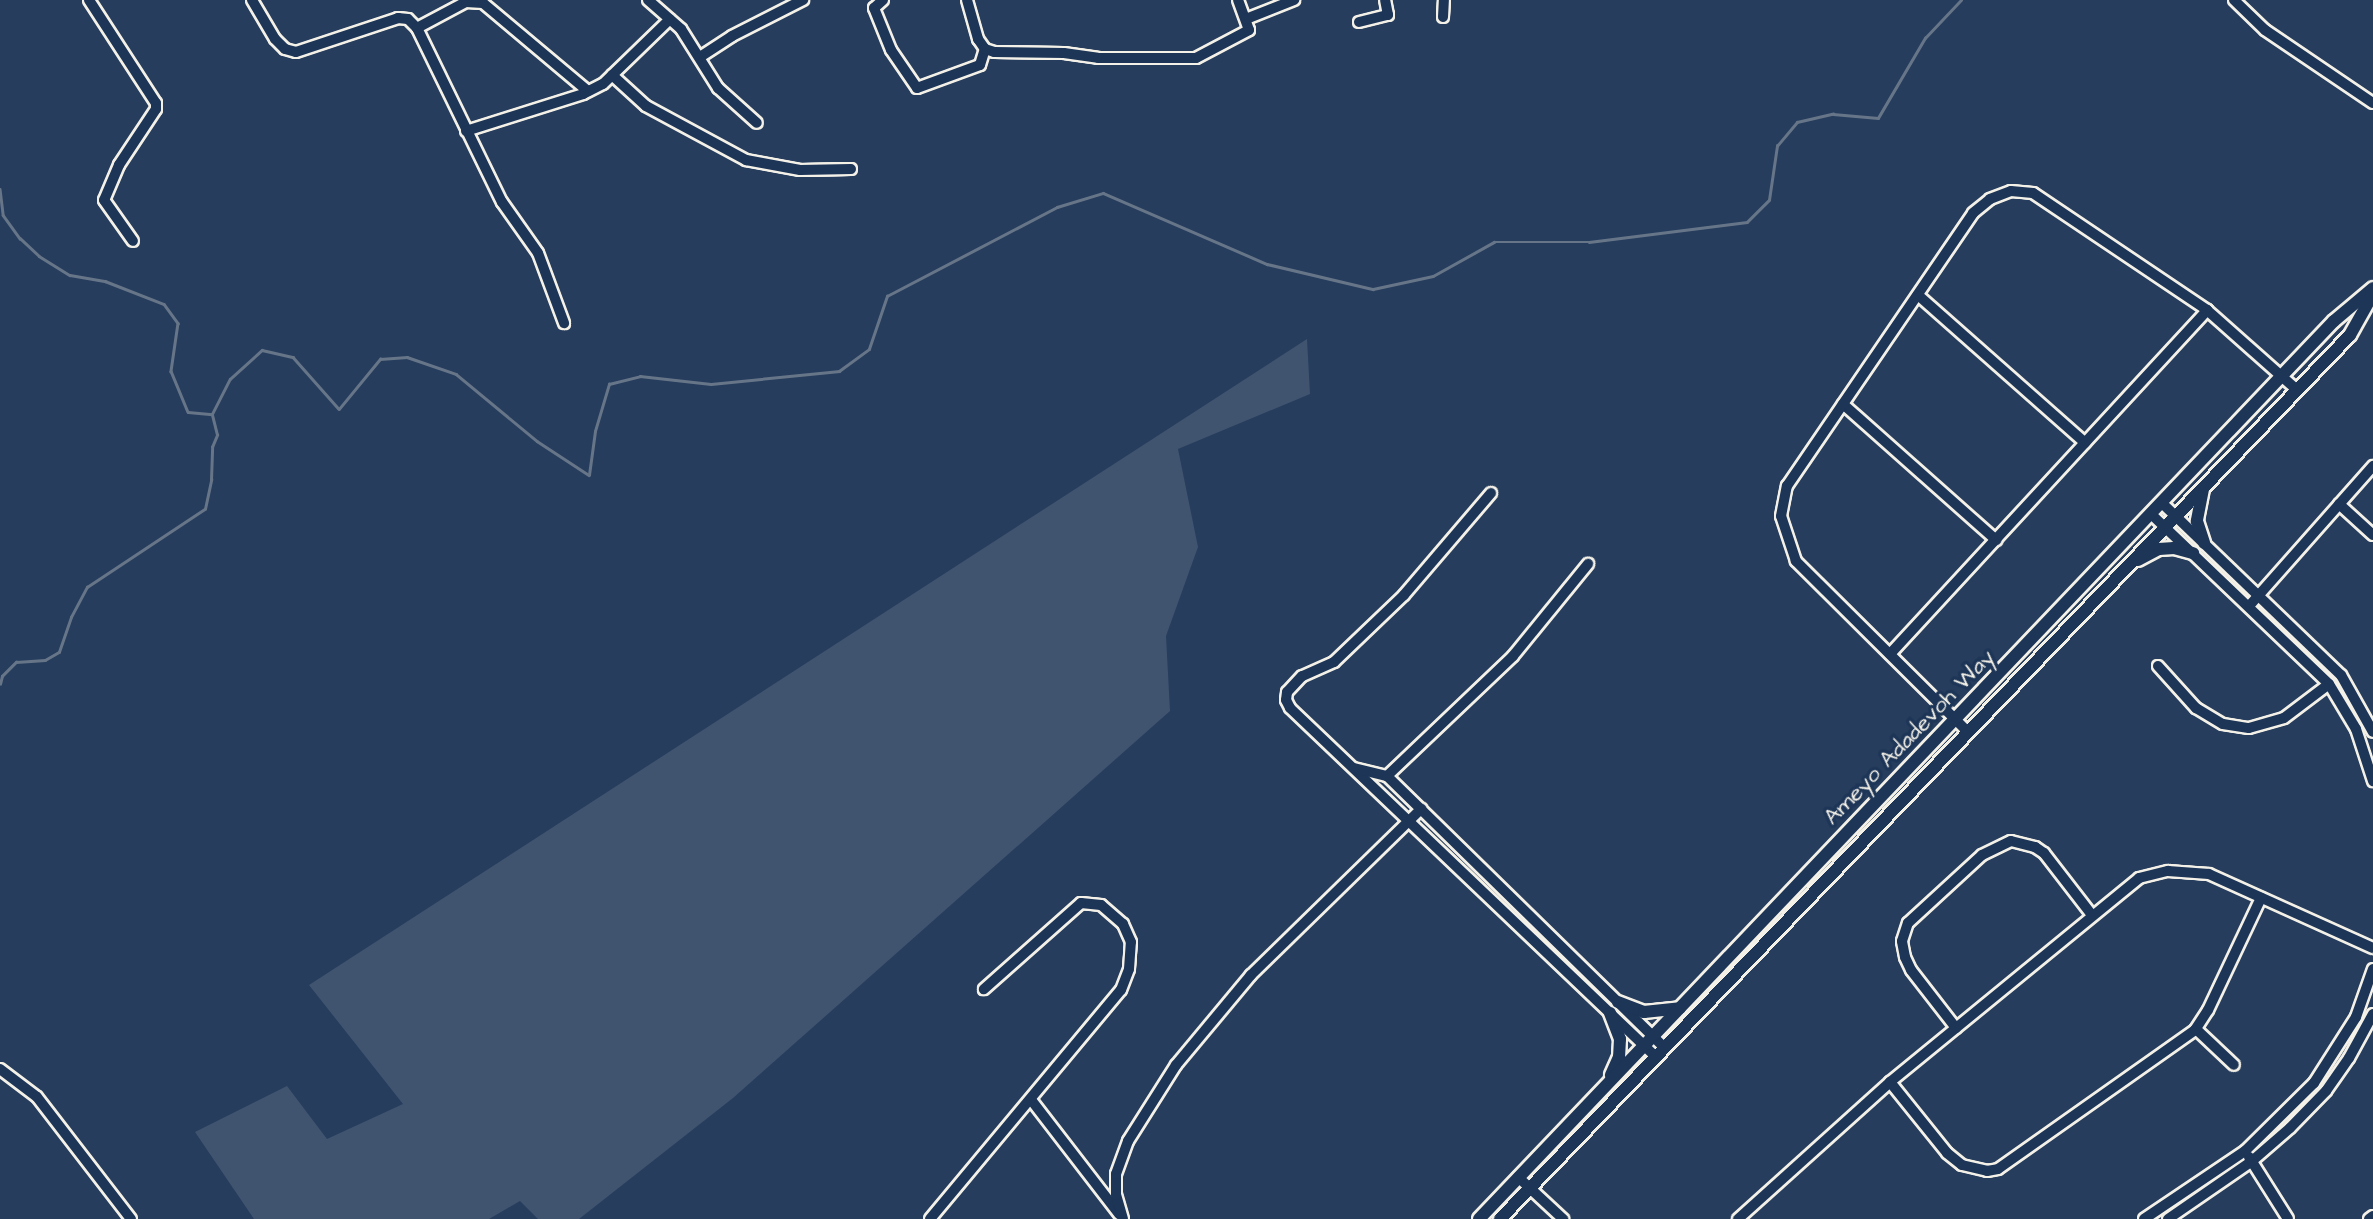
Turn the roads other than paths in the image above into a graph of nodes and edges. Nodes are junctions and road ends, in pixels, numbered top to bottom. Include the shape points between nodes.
1 (89, 0) edge
2 (252, 0) edge
3 (648, 0) edge
4 (803, 0) edge
5 (883, 0) edge
6 (967, 0) edge
7 (1238, 0) edge
8 (1294, 0) edge
9 (1385, 0) edge
10 (1444, 0) edge
11 (2234, 0) edge
12 (1443, 17) dead end
13 (670, 19) junction
14 (1246, 19) junction
15 (1359, 22) dead end
16 (416, 29) junction
17 (985, 49) junction
18 (700, 57) junction
19 (612, 75) junction
20 (588, 91) junction
21 (2373, 103) edge
22 (757, 123) dead end
23 (466, 131) junction
24 (851, 169) dead end
25 (133, 241) dead end
26 (2373, 288) edge
27 (2373, 294) edge
28 (1917, 295) junction
29 (2207, 310) junction
30 (564, 323) dead end
31 (2282, 377) junction
32 (2297, 390) junction
33 (1843, 404) junction
34 (2085, 443) junction
35 (2373, 466) edge
36 (2204, 487) junction
37 (1491, 493) dead end
38 (2162, 503) junction
39 (2339, 504) junction
40 (2151, 514) junction
41 (2176, 516) junction
42 (2165, 527) junction
43 (2373, 535) edge
44 (1996, 540) junction
45 (2204, 542) junction
46 (2193, 553) junction
47 (1588, 564) dead end
48 (2129, 565) junction
49 (2260, 594) junction
50 (2249, 606) junction
51 (1890, 654) junction
52 (2158, 666) dead end
53 (2329, 684) junction
54 (1955, 719) junction
55 (1968, 732) junction
56 (2373, 732) edge
57 (1351, 768) junction
58 (1387, 776) junction
59 (2373, 781) edge
60 (1421, 809) junction
61 (1409, 820) junction
62 (2261, 898) junction
63 (2092, 915) junction
64 (2373, 948) edge
65 (2373, 969) edge
66 (984, 989) dead end
67 (1618, 1002) junction
68 (1680, 1008) junction
69 (1609, 1013) junction
70 (2373, 1014) edge
71 (1956, 1028) junction
72 (2196, 1029) junction
73 (1648, 1041) junction
74 (1660, 1053) junction
75 (2234, 1065) dead end
76 (0, 1069) edge
77 (1890, 1082) junction
78 (1607, 1084) junction
79 (1031, 1101) junction
80 (2245, 1151) junction
81 (2252, 1161) junction
82 (1518, 1177) junction
83 (1530, 1188) junction
84 (131, 1219) edge
85 (930, 1219) edge
86 (1123, 1219) edge
87 (1479, 1219) edge
88 (1500, 1219) edge
89 (1563, 1219) edge
90 (1738, 1219) edge
91 (2144, 1219) edge
92 (2168, 1219) edge
93 (2288, 1219) edge

1 - 25 street via 156,103 104,200
2 - 16 street via 275,39 296,52 398,18 408,19
3 - 13 street
4 - 18 street
5 - 17 street via 874,8 891,50 917,88 980,65
6 - 17 street
7 - 14 street
8 - 14 street
9 - 15 street via 1388,15
10 - 12 street
11 - 21 street via 2265,30
13 - 18 street
13 - 19 street
14 - 17 street via 1249,30 1196,58 1098,58
16 - 20 street via 466,2 483,3
16 - 23 street
18 - 22 street via 718,88
19 - 20 street
19 - 24 street via 646,106 746,160 800,170
20 - 23 street
23 - 30 street via 502,202 538,253
26 - 31 street, Ameyo Adadevoh Way via 2334,321
27 - 32 street, Ameyo Adadevoh Way via 2350,335
28 - 29 street via 1973,213 1990,198 2011,191 2033,192
28 - 33 street
28 - 34 street
29 - 31 street
29 - 34 street
31 - 32 street
31 - 38 street, Ameyo Adadevoh Way
32 - 36 street, Ameyo Adadevoh Way
33 - 44 street
33 - 51 street via 1787,486 1781,516 1796,561
34 - 44 street
35 - 39 street
36 - 41 street, Ameyo Adadevoh Way
36 - 45 street via 2197,521
37 - 57 street via 1404,595 1334,662 1302,676 1287,692 1290,708
38 - 40 street, Ameyo Adadevoh Way
38 - 41 street
39 - 43 street
39 - 49 street
40 - 42 street
40 - 54 street, Ameyo Adadevoh Way
41 - 42 street, Ameyo Adadevoh Way
41 - 45 street
42 - 46 street
42 - 48 street, Ameyo Adadevoh Way
44 - 51 street
45 - 49 street
46 - 48 street via 2159,549
46 - 50 street
47 - 58 street via 1513,656
48 - 55 street, Ameyo Adadevoh Way
49 - 50 street
49 - 56 street via 2341,675
50 - 53 street
51 - 54 street
52 - 53 street via 2196,708 2222,724 2249,728 2284,718
53 - 59 street via 2356,729
54 - 55 street
54 - 68 street, Ameyo Adadevoh Way
55 - 74 street, Ameyo Adadevoh Way
57 - 58 street
57 - 61 street
58 - 60 street
60 - 61 street
60 - 67 street
61 - 69 street
61 - 86 street via 1251,975 1176,1065 1128,1141 1116,1174
62 - 63 street via 2210,874 2168,871 2139,878
62 - 64 street
62 - 72 street
63 - 71 street
63 - 71 street via 2035,847 2011,841 1982,855 1908,923 1902,941 1911,970
65 - 80 street via 2356,1017 2337,1051 2314,1083
66 - 79 street via 1080,903 1101,905 1123,924 1130,942 1129,969 1121,990
67 - 68 street via 1644,1012
67 - 73 street
68 - 73 street, Ameyo Adadevoh Way
69 - 73 street
69 - 78 street via 1620,1040 1619,1057
70 - 81 street via 2326,1091
71 - 77 street
72 - 75 street
72 - 77 street via 1998,1169 1987,1171 1962,1165 1947,1153
73 - 74 street
73 - 78 street, Ameyo Adadevoh Way
74 - 83 street, Ameyo Adadevoh Way
76 - 84 street via 37,1097
77 - 90 street
78 - 82 street, Ameyo Adadevoh Way
79 - 85 street
79 - 86 street
80 - 81 street
80 - 91 street
81 - 92 street
81 - 93 street
82 - 83 street
82 - 87 street, Ameyo Adadevoh Way
83 - 88 street, Ameyo Adadevoh Way
83 - 89 street

